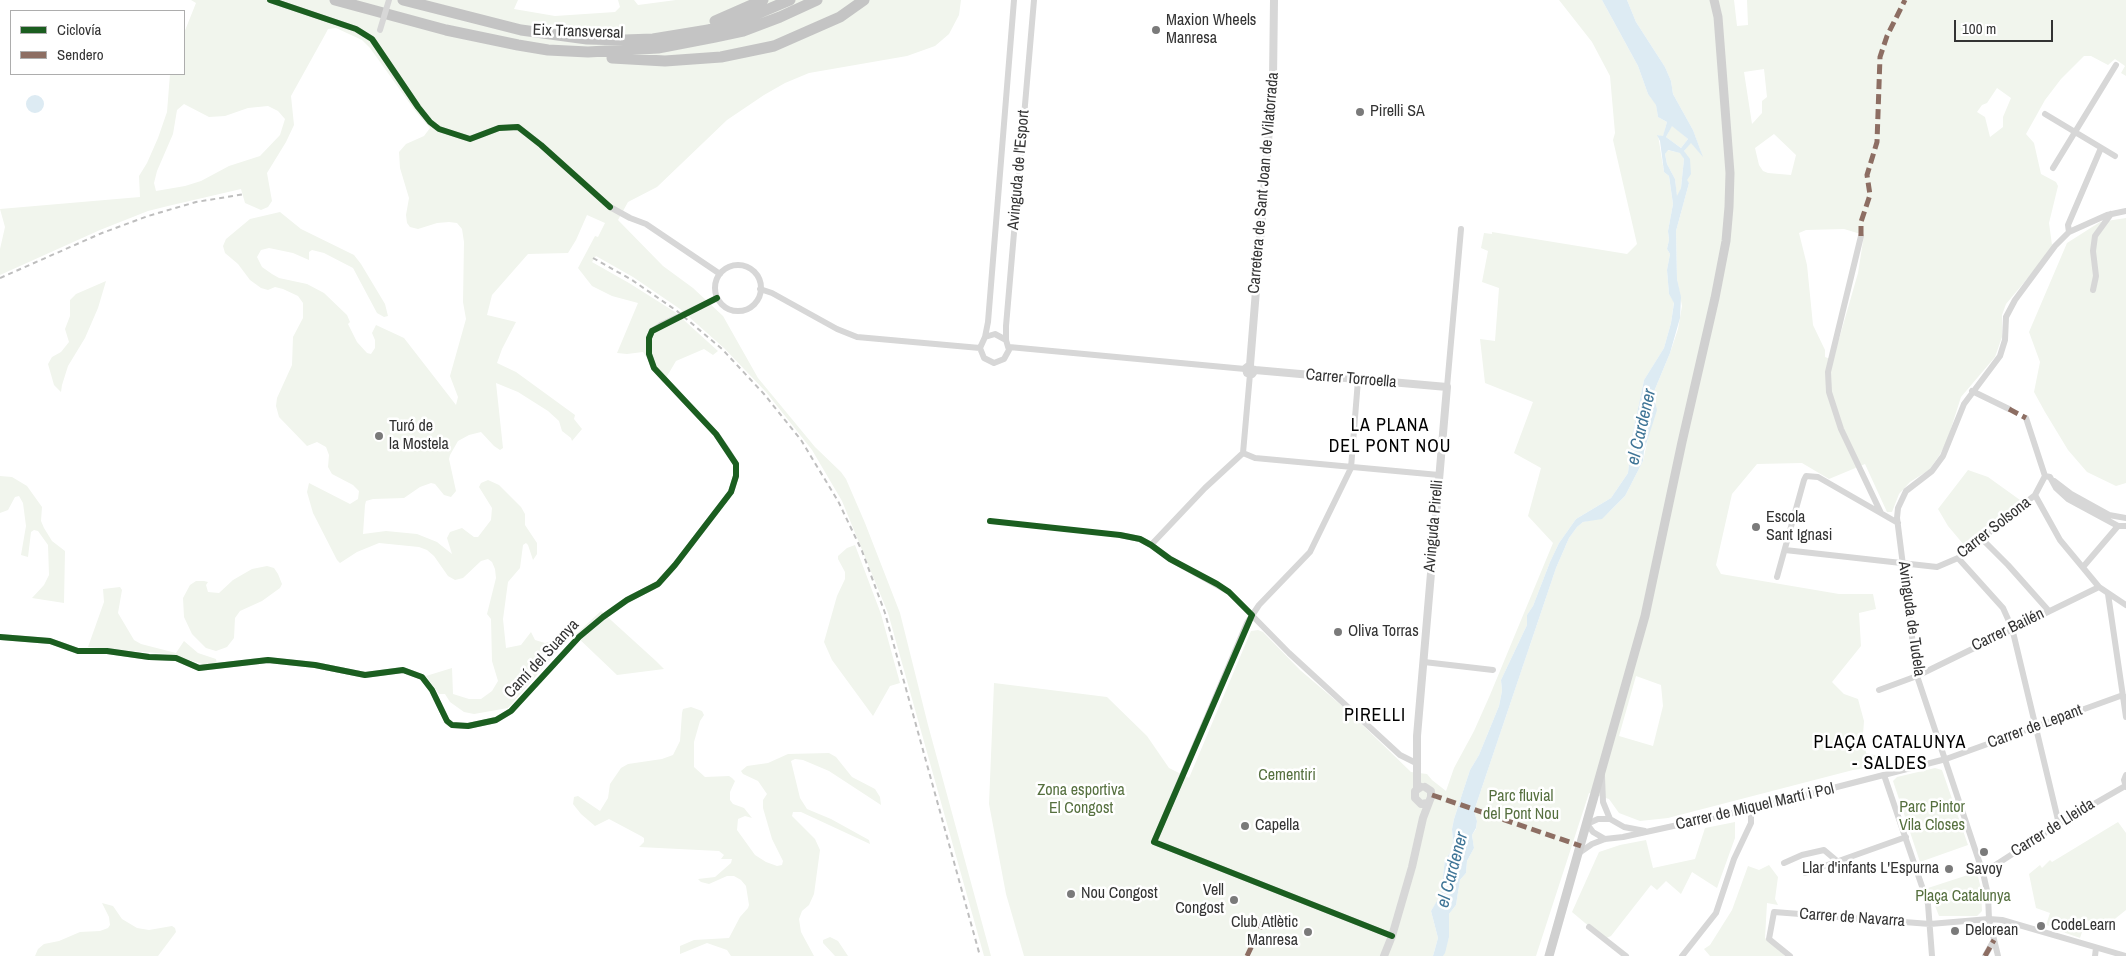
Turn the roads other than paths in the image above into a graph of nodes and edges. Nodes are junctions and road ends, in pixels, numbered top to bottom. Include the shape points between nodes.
1 (270, 0) edge
2 (335, 0) edge
3 (389, 0) edge
4 (403, 0) edge
5 (764, 0) edge
6 (790, 0) edge
7 (817, 0) edge
8 (864, 0) edge
9 (1014, 0) edge
10 (1034, 0) edge
11 (1274, 0) edge
12 (1714, 0) edge
13 (1719, 0) edge
14 (1718, 17) junction
15 (653, 40) junction
16 (374, 41) junction
17 (548, 50) junction
18 (2116, 65) dead end
19 (2045, 114) dead end
20 (2074, 133) junction
21 (2101, 148) junction
22 (2115, 156) dead end
23 (2052, 168) dead end
24 (2126, 211) edge
25 (2111, 214) junction
26 (1461, 229) dead end
27 (2069, 232) junction
28 (1861, 236) dead end
29 (720, 274) junction
30 (760, 289) junction
31 (2093, 290) dead end
32 (717, 298) junction
33 (985, 337) junction
34 (1006, 340) junction
35 (1009, 347) junction
36 (980, 348) junction
37 (1250, 370) junction
38 (1358, 380) junction
39 (1447, 387) junction
40 (1972, 391) junction
41 (2009, 409) dead end
42 (2026, 418) dead end
43 (1243, 453) junction
44 (1350, 468) junction
45 (1439, 475) junction
46 (2045, 476) junction
47 (2052, 481) junction
48 (2035, 495) junction
49 (1881, 513) junction
50 (2126, 518) edge
51 (1898, 520) junction
52 (2118, 526) junction
53 (2126, 526) edge
54 (1120, 535) dead end
55 (1982, 539) junction
56 (1151, 545) junction
57 (1785, 550) junction
58 (1958, 558) junction
59 (1903, 562) junction
60 (2083, 567) junction
61 (1778, 578) dead end
62 (2099, 587) junction
63 (2108, 594) junction
64 (2126, 605) edge
65 (2048, 610) junction
66 (1252, 615) junction
67 (2012, 628) junction
68 (0, 637) edge
69 (1424, 662) junction
70 (1493, 670) dead end
71 (1917, 676) junction
72 (1879, 690) dead end
73 (2123, 695) junction
74 (2126, 717) edge
75 (2035, 727) junction
76 (1946, 759) junction
77 (1418, 764) junction
78 (1603, 769) junction
79 (1884, 775) junction
80 (2126, 775) edge
81 (2125, 786) edge
82 (1421, 788) junction
83 (1417, 802) junction
84 (1428, 802) junction
85 (1751, 809) junction
86 (1422, 818) junction
87 (1610, 819) junction
88 (1587, 824) junction
89 (2059, 824) junction
90 (1651, 831) junction
91 (1906, 837) junction
92 (1605, 839) junction
93 (1579, 853) junction
94 (1837, 860) junction
95 (1784, 862) dead end
96 (1804, 873) dead end
97 (1983, 873) junction
98 (1989, 919) junction
99 (1930, 924) junction
100 (1589, 927) dead end
101 (1392, 936) junction
102 (1994, 940) junction
103 (2096, 948) junction
104 (2124, 953) edge
105 (1384, 956) edge
106 (1549, 956) edge
107 (1626, 956) edge
108 (1682, 956) edge
109 (1790, 956) edge
110 (1932, 956) edge
111 (1985, 956) edge
112 (1998, 956) edge
113 (2095, 956) edge

1 - 16 street via 356,29
2 - 17 highway, Eix Transversal via 446,30
3 - 16 street, bridge
4 - 15 highway, Eix Transversal via 553,36
5 - 15 highway via 697,28
6 - 15 highway, Eix Transversal via 708,30
7 - 17 highway, Eix Transversal via 743,31 658,48
8 - 17 highway via 840,16 774,46 721,57 655,60 578,57
9 - 33 street, Avinguda de l'Esport
10 - 34 street, Avinguda de l'Esport
11 - 37 street, Carretera de Sant Joan de Vilatorrada via 1273,79
12 - 14 main road
13 - 14 main road
14 - 78 main road via 1730,173 1726,241 1645,616
16 - 29 street via 418,107 439,129 470,139 499,128 518,127 610,207 646,224
18 - 20 street
19 - 20 street
20 - 21 street
20 - 23 street
21 - 22 street
21 - 27 street via 2068,225
24 - 25 street
25 - 27 street
25 - 31 street via 2095,236
26 - 39 street, Avinguda Pirelli
27 - 40 street via 2015,300 2006,317 2005,340 2000,356
28 - 49 street via 1830,356 1829,392 1841,430
29 - 30 street via 731,266 745,266 754,273
29 - 32 street via 715,286
30 - 32 street via 754,304 744,310 726,307
30 - 36 street via 857,337
32 - 68 street, Camí del Suanya, bridge via 652,331 648,354 654,368 716,434 736,464 731,492 658,584 627,600 579,637 511,712 496,720 468,726 452,725 422,677 403,670 365,675 268,660 199,668 176,658 78,651 50,642
33 - 34 street via 998,334
33 - 36 street, Avinguda de l'Esport
34 - 35 street, Avinguda de l'Esport
35 - 36 street via 1004,359 994,363 984,358
35 - 37 street
37 - 38 street, Carrer Torroella
37 - 43 street
38 - 39 street, Carrer Torroella
38 - 44 street
39 - 45 street, Avinguda Pirelli
40 - 41 street
40 - 51 street via 1943,456 1932,471 1906,491 1900,501
42 - 46 street
43 - 44 street via 1254,458
43 - 56 street
44 - 45 street
44 - 66 street via 1310,552
45 - 69 street, Avinguda Pirelli
46 - 47 street
46 - 48 street, Carrer Solsona
47 - 50 street via 2109,514
47 - 52 street via 2068,499
48 - 55 street, Carrer Solsona
48 - 60 street via 2060,540
49 - 51 street
49 - 57 street via 1818,477 1806,476
51 - 59 street, Avinguda de Tudela
52 - 53 street
52 - 60 street
54 - 56 street
55 - 58 street, Carrer Solsona
55 - 65 street
56 - 66 street via 1229,592
57 - 59 street, Carrer Solsona
57 - 61 street
58 - 59 street, Carrer Solsona via 1937,567
58 - 67 street via 2003,608
59 - 71 street, Avinguda de Tudela
60 - 62 street
62 - 63 street
62 - 65 street, Carrer Bailén
63 - 64 street
63 - 73 street
65 - 67 street, Carrer Bailén
66 - 77 street via 1400,755
66 - 101 street via 1154,842
67 - 71 street, Carrer Bailén
67 - 75 street
69 - 70 street
69 - 77 street, Avinguda Pirelli via 1417,736
71 - 72 street, Carrer Bailén
71 - 76 street, Avinguda de Tudela
73 - 74 street
73 - 75 street, Carrer de Lepant
75 - 76 street, Carrer de Lepant
75 - 89 street
76 - 79 street, Carrer de Miquel Martí i Pol
76 - 97 street, Avinguda de Tudela
77 - 82 street, Avinguda Pirelli
78 - 87 street via 1603,802
78 - 88 main road
79 - 85 street, Carrer de Miquel Martí i Pol
79 - 91 street
80 - 81 street
81 - 89 street, Carrer de Lleida
82 - 83 street via 1414,795
82 - 84 street via 1432,794
83 - 84 street
83 - 86 street
84 - 86 street
85 - 90 street, Carrer de Miquel Martí i Pol
85 - 108 street via 1751,823 1734,859 1716,913
86 - 101 street
87 - 88 street via 1598,819
87 - 90 street, Carrer de Miquel Martí i Pol via 1624,827
88 - 92 street
88 - 93 main road
89 - 97 street, Carrer de Lleida
90 - 92 street, Carrer de Miquel Martí i Pol
91 - 94 street
91 - 99 street via 1928,904
92 - 93 street, Carrer de Miquel Martí i Pol
93 - 106 main road
94 - 95 street via 1824,850
94 - 96 street
97 - 98 street, Avinguda de Tudela
98 - 99 street
98 - 102 street, Avinguda de Tudela
98 - 103 street
99 - 109 street, Carrer de Navarra via 1774,912 1769,939
99 - 110 street
100 - 107 street
101 - 105 street
102 - 111 street
102 - 112 street, Avinguda de Tudela
103 - 104 street
103 - 113 street

